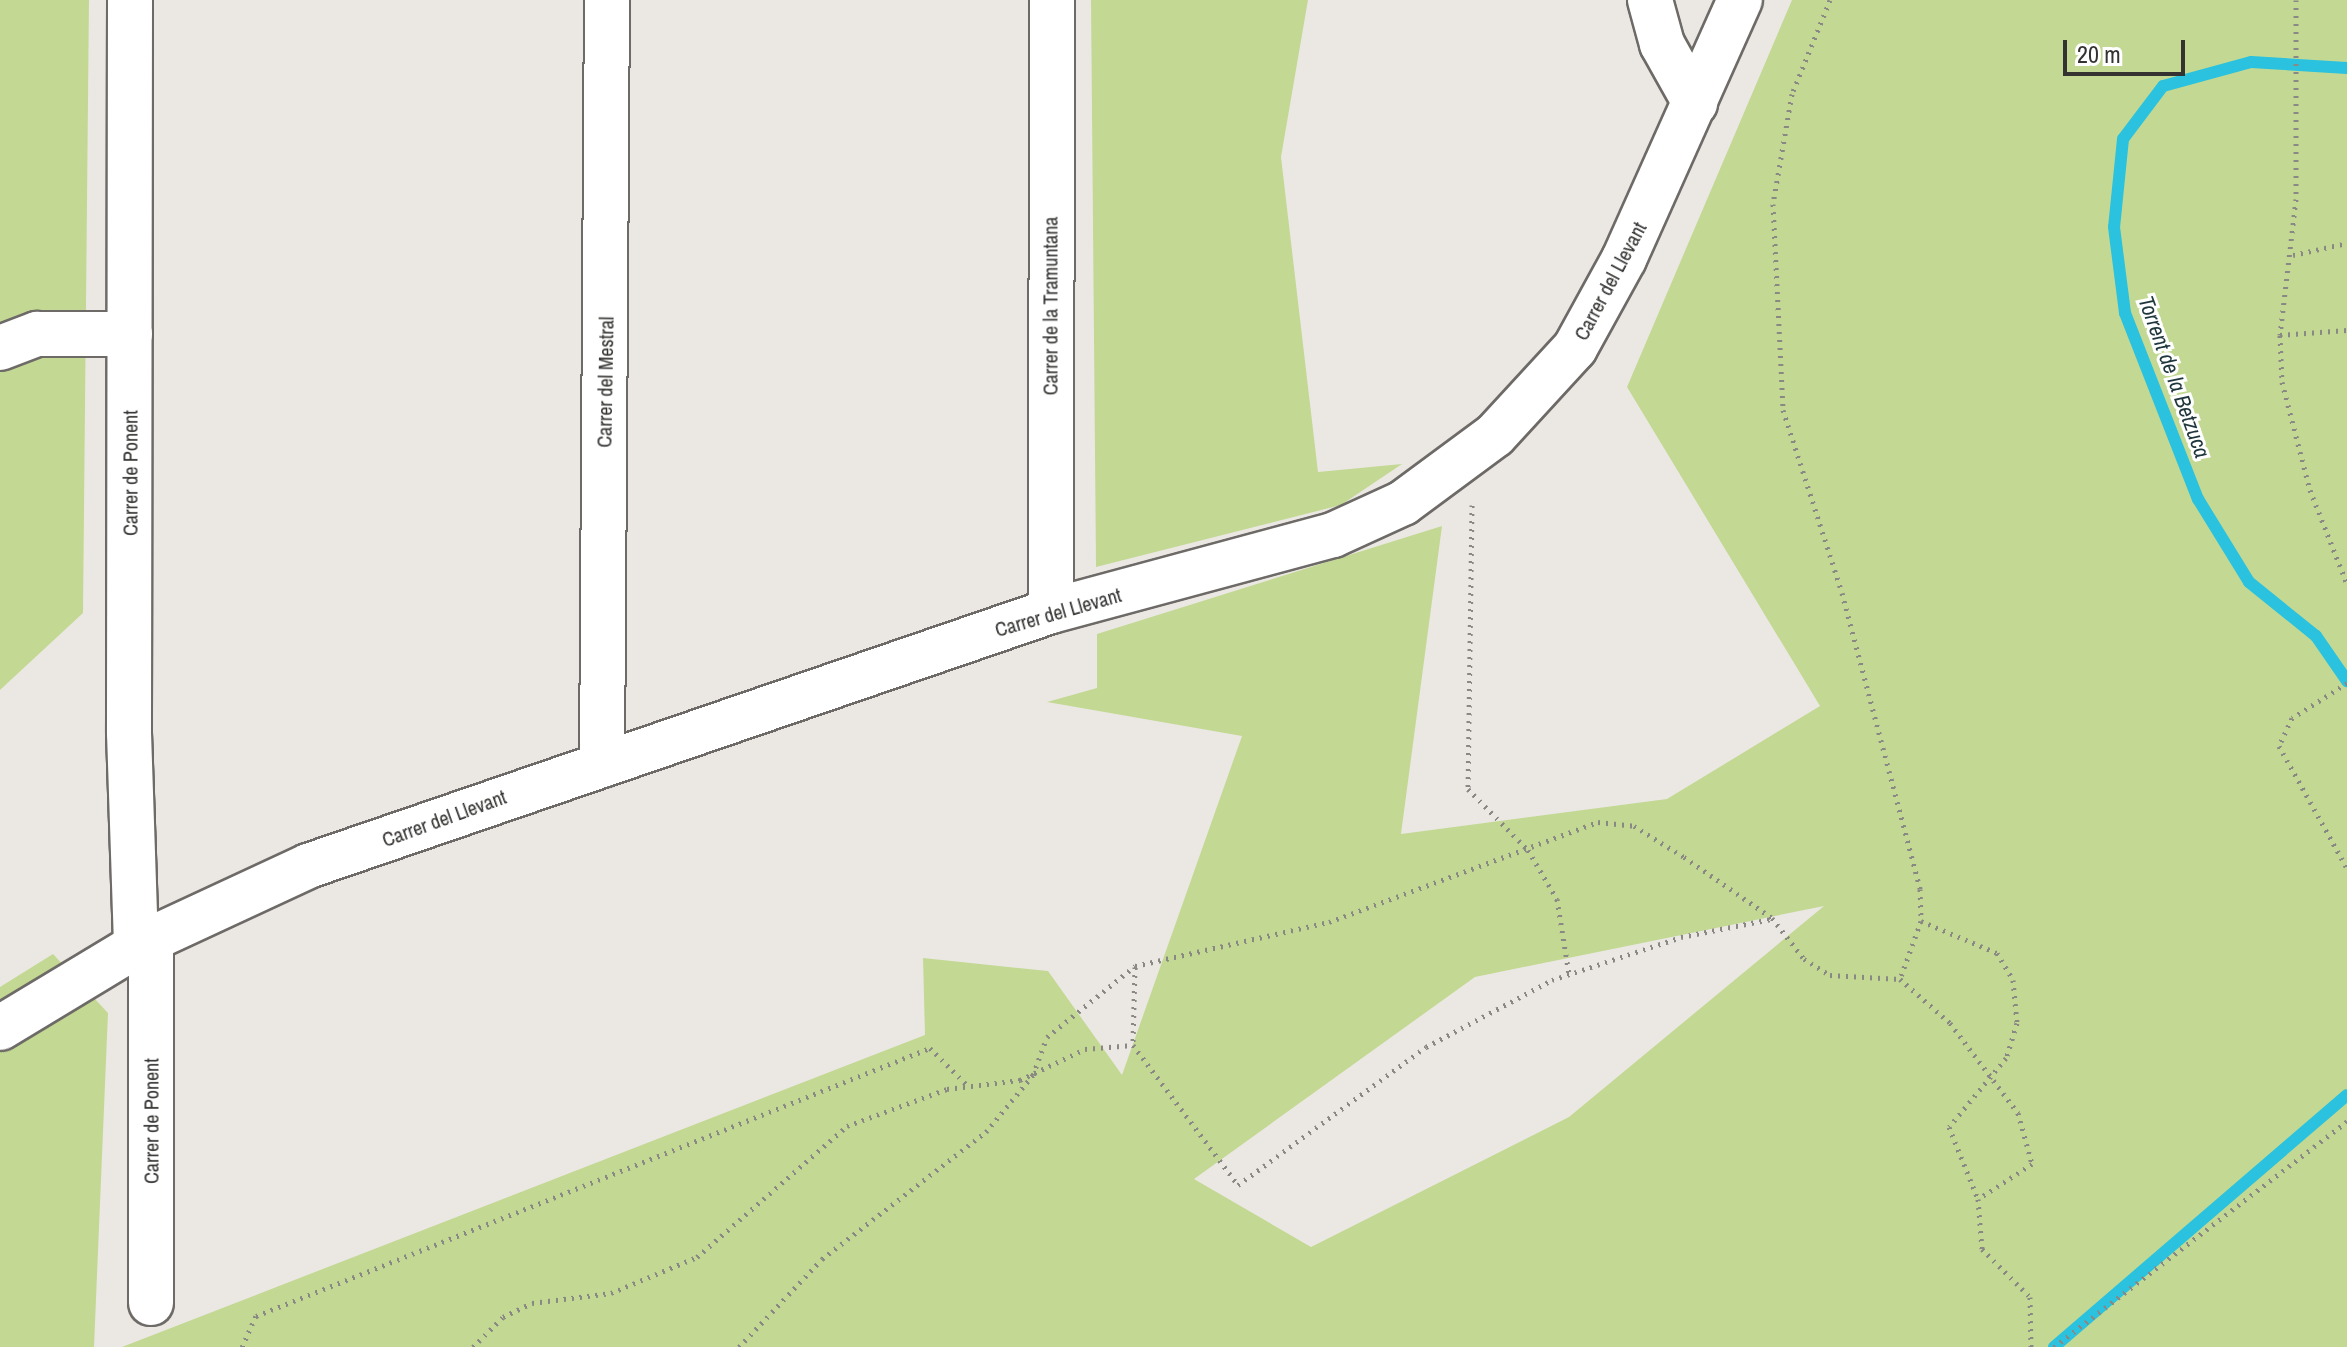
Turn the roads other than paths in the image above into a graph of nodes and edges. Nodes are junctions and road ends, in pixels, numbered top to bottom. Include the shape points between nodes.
1 (130, 0) edge
2 (607, 0) edge
3 (1052, 0) edge
4 (1650, 0) edge
5 (1740, 0) edge
6 (1695, 103) junction
7 (130, 334) junction
8 (0, 348) edge
9 (1051, 611) junction
10 (602, 765) junction
11 (144, 942) junction
12 (0, 1028) edge
13 (151, 1303) dead end

1 - 7 street, Carrer de Ponent
2 - 10 street, Carrer del Mestral
3 - 9 street, Carrer de la Tramuntana
4 - 6 street via 1662,44
5 - 6 street, Carrer del Llevant
6 - 9 street, Carrer del Llevant via 1575,348 1472,454 1403,503 1333,535
7 - 8 street via 37,334
7 - 11 street, Carrer de Ponent
9 - 10 street, Carrer del Llevant
10 - 11 street, Carrer del Llevant via 308,866
11 - 12 street, Carrer del Llevant
11 - 13 street, Carrer de Ponent

